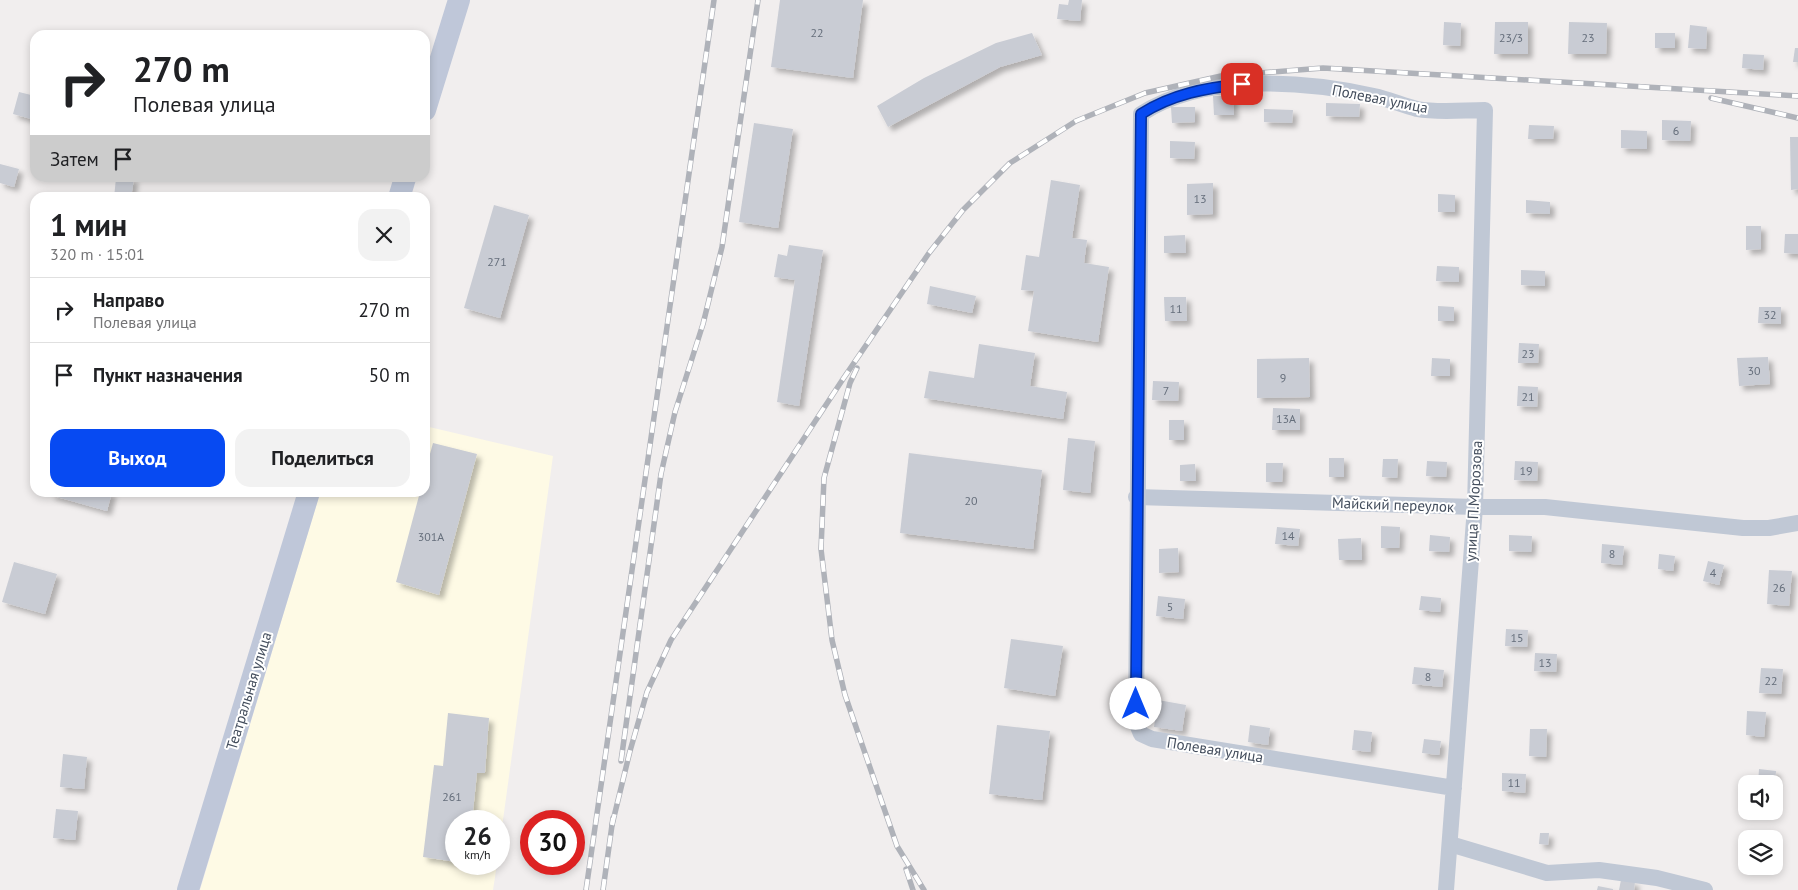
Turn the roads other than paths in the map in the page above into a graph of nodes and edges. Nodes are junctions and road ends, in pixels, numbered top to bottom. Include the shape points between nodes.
1 (459, 0) edge
2 (430, 94) edge
3 (1486, 110) joint
4 (307, 497) edge
5 (1136, 497) junction
6 (1475, 507) junction
7 (1798, 523) edge
8 (1454, 788) junction
9 (1450, 844) junction
10 (188, 890) edge
11 (1446, 890) edge
12 (1705, 890) edge

1 - 2 main road
3 - 5 street, Полевая улица via 1419,109 1374,96 1321,87 1242,84 1201,89 1160,102 1141,114
3 - 6 street, улица П.Морозова
4 - 10 main road, Театральная улица
5 - 6 street, Майский переулок
5 - 8 street, Полевая улица via 1136,722 1140,734 1152,739
6 - 7 street, Майский переулок via 1544,507 1742,528
6 - 8 street, улица П.Морозова
8 - 9 street, улица П.Морозова
9 - 11 street, улица П.Морозова
9 - 12 street via 1547,873 1599,870 1657,878

